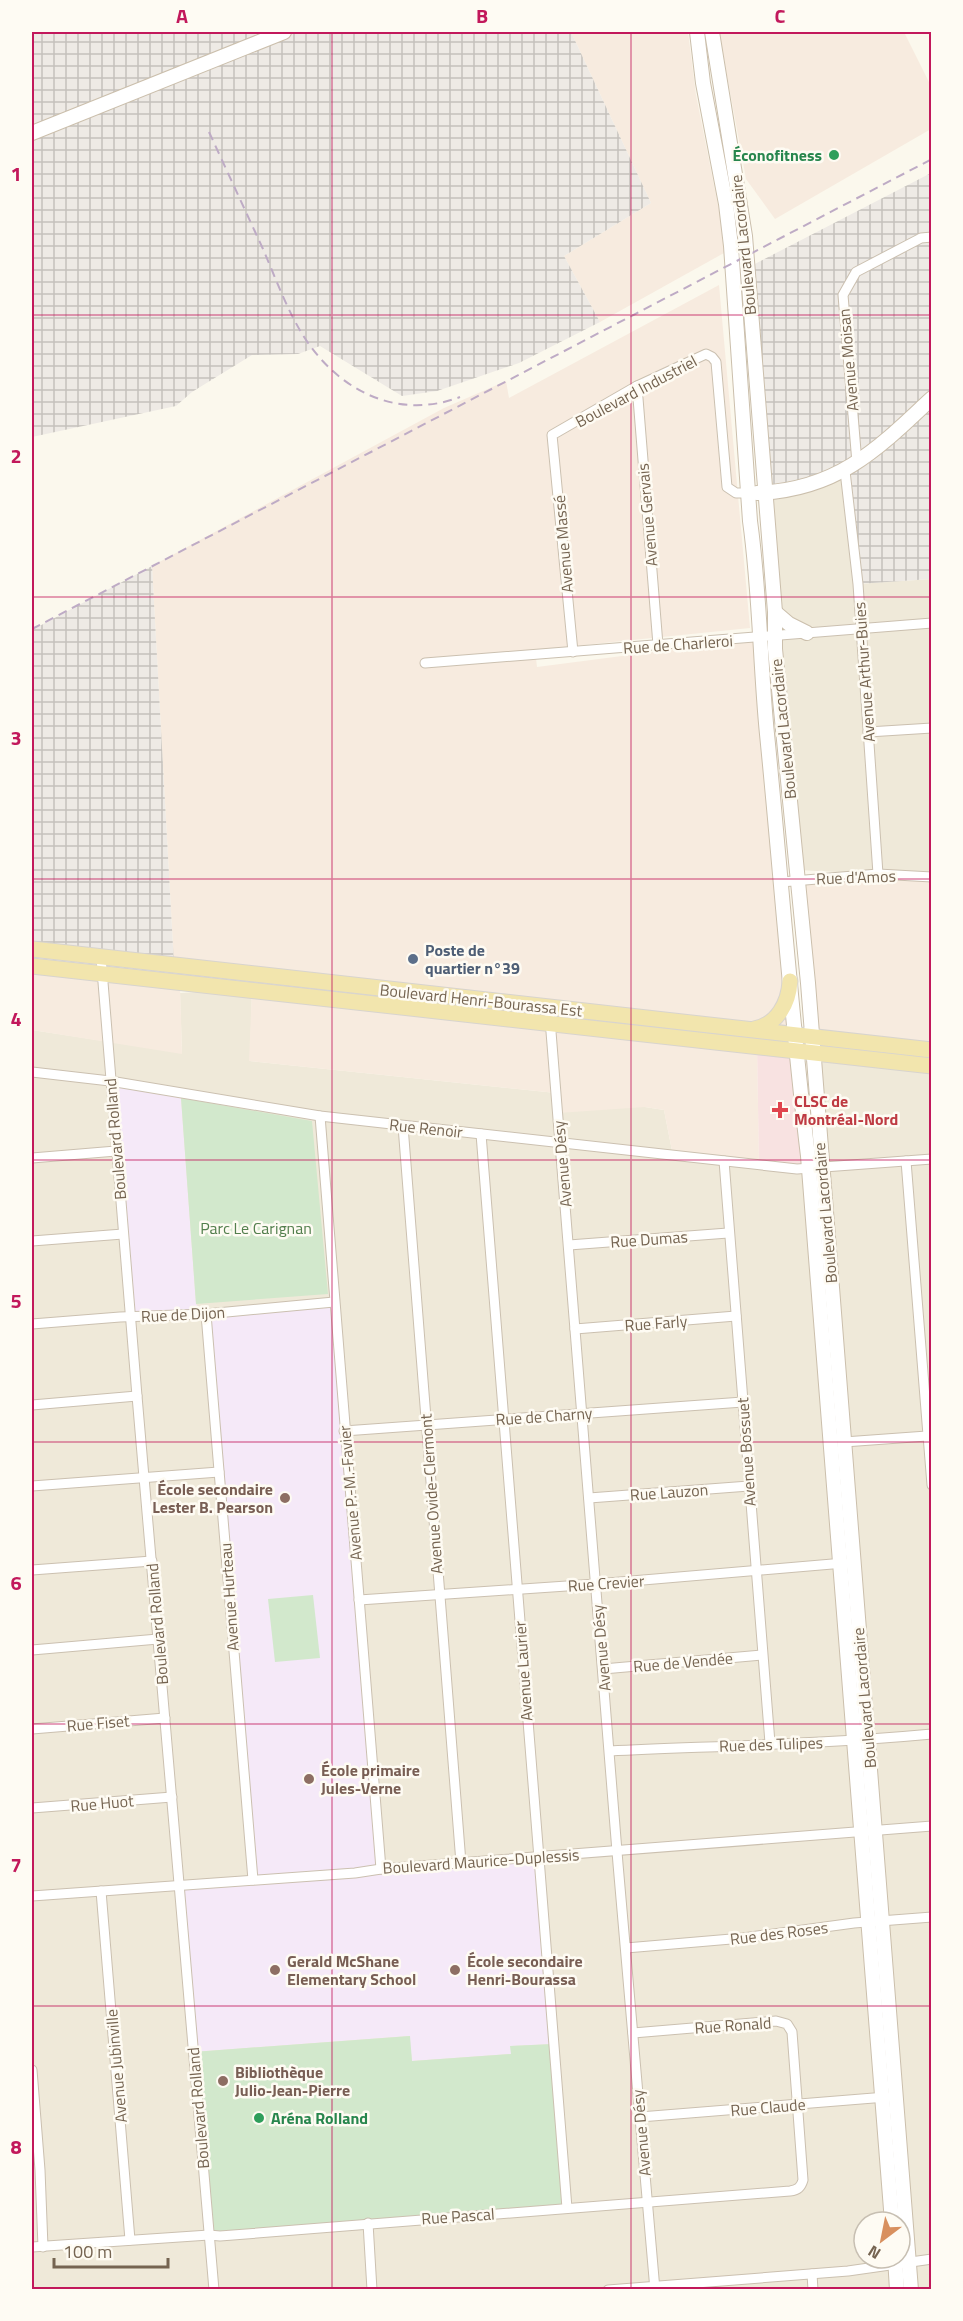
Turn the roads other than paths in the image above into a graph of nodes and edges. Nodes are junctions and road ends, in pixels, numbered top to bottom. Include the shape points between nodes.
1 (285, 32) edge
2 (697, 32) edge
3 (712, 32) edge
4 (32, 133) edge
5 (932, 237) edge
6 (636, 386) junction
7 (930, 401) edge
8 (552, 435) joint
9 (851, 467) junction
10 (749, 493) junction
11 (765, 493) junction
12 (775, 612) junction
13 (932, 623) edge
14 (859, 629) junction
15 (807, 633) junction
16 (768, 637) junction
17 (658, 645) junction
18 (573, 652) junction
19 (425, 663) dead end
20 (932, 728) edge
21 (868, 732) junction
22 (878, 874) junction
23 (932, 877) edge
24 (798, 880) junction
25 (781, 882) junction
26 (32, 949) edge
27 (101, 958) junction
28 (32, 966) edge
29 (102, 973) junction
30 (790, 981) junction
31 (549, 1007) junction
32 (550, 1024) junction
33 (742, 1029) junction
34 (795, 1043) junction
35 (812, 1045) junction
36 (932, 1050) edge
37 (932, 1066) edge
38 (32, 1072) edge
39 (110, 1081) junction
40 (320, 1116) junction
41 (403, 1126) junction
42 (481, 1134) junction
43 (561, 1143) junction
44 (116, 1151) junction
45 (32, 1158) edge
46 (932, 1159) edge
47 (724, 1161) junction
48 (906, 1161) junction
49 (815, 1168) junction
50 (728, 1233) junction
51 (123, 1234) junction
52 (32, 1241) edge
53 (569, 1245) junction
54 (334, 1302) junction
55 (206, 1314) junction
56 (736, 1316) junction
57 (131, 1317) junction
58 (32, 1324) edge
59 (575, 1329) junction
60 (928, 1393) edge
61 (136, 1396) junction
62 (743, 1402) junction
63 (32, 1405) edge
64 (582, 1414) junction
65 (503, 1419) junction
66 (426, 1425) junction
67 (344, 1431) junction
68 (927, 1436) junction
69 (844, 1442) junction
70 (219, 1472) junction
71 (144, 1477) junction
72 (931, 1478) edge
73 (932, 1485) edge
74 (32, 1486) edge
75 (749, 1486) junction
76 (589, 1498) junction
77 (152, 1561) junction
78 (846, 1563) junction
79 (32, 1570) edge
80 (755, 1571) junction
81 (596, 1584) junction
82 (517, 1589) junction
83 (439, 1595) junction
84 (359, 1600) junction
85 (158, 1639) junction
86 (32, 1650) edge
87 (762, 1655) junction
88 (603, 1669) junction
89 (165, 1718) junction
90 (32, 1729) edge
91 (932, 1734) edge
92 (860, 1740) junction
93 (770, 1743) junction
94 (610, 1751) junction
95 (172, 1797) junction
96 (32, 1808) edge
97 (932, 1826) edge
98 (867, 1831) junction
99 (617, 1851) junction
100 (537, 1857) junction
101 (461, 1863) junction
102 (381, 1869) junction
103 (253, 1880) junction
104 (180, 1886) junction
105 (101, 1891) junction
106 (32, 1896) edge
107 (932, 1917) edge
108 (875, 1922) junction
109 (626, 1948) junction
110 (633, 2032) junction
111 (32, 2070) edge
112 (889, 2097) junction
113 (798, 2104) junction
114 (640, 2117) junction
115 (647, 2202) junction
116 (567, 2208) junction
117 (892, 2210) edge
118 (896, 2210) edge
119 (368, 2223) junction
120 (209, 2235) junction
121 (130, 2240) junction
122 (32, 2247) edge
123 (43, 2247) junction
124 (932, 2259) edge
125 (912, 2261) edge
126 (852, 2268) edge
127 (898, 2270) edge
128 (903, 2270) edge
129 (812, 2274) junction
130 (655, 2288) edge
131 (214, 2289) edge
132 (372, 2289) edge
133 (608, 2289) edge
134 (813, 2289) edge
135 (897, 2289) edge
136 (911, 2289) edge

1 - 4 main road
2 - 10 main road, Boulevard Lacordaire via 707,112 729,225
3 - 11 main road, Boulevard Lacordaire via 741,202
5 - 9 street, Avenue Moisan via 921,238 856,272 843,294
6 - 8 street, Boulevard Industriel
6 - 10 street, Boulevard Industriel via 706,354 712,357 716,362 726,483 732,492
6 - 17 street, Avenue Gervais
7 - 9 main road, Boulevard Industriel
8 - 18 street, Avenue Massé
9 - 11 main road, Boulevard Industriel via 812,484
9 - 14 street, Avenue Arthur-Buies
10 - 11 main road, Boulevard Industriel
10 - 16 main road, Boulevard Lacordaire
11 - 12 main road, Boulevard Lacordaire
12 - 15 main road
12 - 16 main road, Boulevard Lacordaire
13 - 14 street, Rue de Charleroi
14 - 15 street, Rue de Charleroi
14 - 21 street, Avenue Arthur-Buies
15 - 16 street, Rue de Charleroi
16 - 17 street, Rue de Charleroi
16 - 24 main road, Boulevard Lacordaire
16 - 25 main road, Boulevard Lacordaire
17 - 18 street, Rue de Charleroi
18 - 19 street, Rue de Charleroi
20 - 21 street
21 - 22 street, Avenue Arthur-Buies
22 - 23 street, Rue d'Amos
22 - 24 street, Rue d'Amos
24 - 25 street, Rue d'Amos
24 - 35 main road, Boulevard Lacordaire
25 - 30 main road, Boulevard Lacordaire
26 - 27 main road, Boulevard Henri-Bourassa Est
27 - 29 street, Boulevard Rolland
27 - 31 main road, Boulevard Henri-Bourassa Est
28 - 29 main road, Boulevard Henri-Bourassa Est
29 - 32 main road, Boulevard Henri-Bourassa Est
29 - 39 street, Boulevard Rolland
30 - 33 main road via 786,1004 770,1023 764,1028
30 - 34 main road, Boulevard Lacordaire
31 - 32 street, Avenue Désy
31 - 33 main road, Boulevard Henri-Bourassa Est
32 - 34 main road, Boulevard Henri-Bourassa Est
32 - 43 street, Avenue Désy
33 - 34 main road, Boulevard Henri-Bourassa Est
34 - 35 main road, Boulevard Henri-Bourassa Est
34 - 49 main road, Boulevard Lacordaire
35 - 36 main road, Boulevard Henri-Bourassa Est
35 - 37 main road, Boulevard Henri-Bourassa Est
35 - 49 main road, Boulevard Lacordaire
38 - 39 street, Rue Renoir
39 - 40 street, Rue Renoir
39 - 44 street, Boulevard Rolland
40 - 41 street, Rue Renoir
40 - 54 street, Avenue P.-M.-Favier
41 - 42 street, Rue Renoir
41 - 66 street, Avenue Ovide-Clermont
42 - 43 street, Rue Renoir
42 - 65 street, Avenue Laurier
43 - 47 street, Rue Renoir
43 - 53 street, Avenue Désy
44 - 45 street
44 - 51 street, Boulevard Rolland
46 - 48 street, Rue Renoir
47 - 49 street, Rue Renoir
47 - 50 street, Avenue Bossuet
48 - 49 street, Rue Renoir
48 - 60 street
49 - 69 main road, Boulevard Lacordaire
49 - 78 main road, Boulevard Lacordaire
50 - 53 street, Rue Dumas
50 - 56 street, Avenue Bossuet
51 - 52 street
51 - 57 street, Boulevard Rolland
53 - 59 street, Avenue Désy
54 - 55 street, Rue de Dijon
54 - 67 street, Avenue P.-M.-Favier
55 - 57 street, Rue de Dijon
55 - 70 street, Avenue Hurteau
56 - 59 street, Rue Farly
56 - 62 street, Avenue Bossuet
57 - 58 street, Rue de Dijon
57 - 61 street, Boulevard Rolland
59 - 64 street, Avenue Désy
60 - 68 street
61 - 63 street
61 - 71 street, Boulevard Rolland
62 - 64 street, Rue de Charny
62 - 75 street, Avenue Bossuet
64 - 65 street, Rue de Charny
64 - 76 street, Avenue Désy
65 - 66 street, Rue de Charny
65 - 82 street, Avenue Laurier
66 - 67 street, Rue de Charny
66 - 83 street, Avenue Ovide-Clermont
67 - 84 street, Avenue P.-M.-Favier
68 - 69 street
68 - 72 street
69 - 78 main road, Boulevard Lacordaire
70 - 71 street
70 - 103 street, Avenue Hurteau
71 - 74 street
71 - 77 street, Boulevard Rolland
72 - 73 street
75 - 76 street, Rue Lauzon
75 - 80 street, Avenue Bossuet
76 - 81 street, Avenue Désy
77 - 79 street
77 - 85 street, Boulevard Rolland
78 - 80 street, Rue Crevier
78 - 92 main road, Boulevard Lacordaire
80 - 81 street, Rue Crevier
80 - 87 street, Avenue Bossuet
81 - 82 street, Rue Crevier
81 - 88 street, Avenue Désy
82 - 83 street, Rue Crevier
82 - 100 street, Avenue Laurier
83 - 84 street, Rue Crevier
83 - 101 street, Avenue Ovide-Clermont
84 - 102 street, Avenue P.-M.-Favier
85 - 86 street
85 - 89 street, Boulevard Rolland
87 - 88 street, Rue de Vendée
87 - 93 street, Avenue Bossuet
88 - 94 street, Avenue Désy
89 - 90 street, Rue Fiset
89 - 95 street, Boulevard Rolland
91 - 92 street, Rue des Tulipes
92 - 93 street, Rue des Tulipes
92 - 98 main road, Boulevard Lacordaire
93 - 94 street, Rue des Tulipes
94 - 99 street, Avenue Désy
95 - 96 street, Rue Huot
95 - 104 street, Boulevard Rolland
97 - 98 street, Boulevard Maurice-Duplessis
98 - 99 street, Boulevard Maurice-Duplessis
98 - 108 main road, Boulevard Lacordaire
99 - 100 street, Boulevard Maurice-Duplessis
99 - 109 street, Avenue Désy
100 - 101 street, Boulevard Maurice-Duplessis
100 - 116 street, Avenue Laurier
101 - 102 street, Boulevard Maurice-Duplessis
102 - 103 street, Boulevard Maurice-Duplessis
103 - 104 street, Boulevard Maurice-Duplessis
104 - 105 street, Boulevard Maurice-Duplessis
104 - 120 street, Boulevard Rolland
105 - 106 street, Boulevard Maurice-Duplessis
105 - 121 street, Avenue Jubinville
107 - 108 street, Rue des Roses
108 - 109 street, Rue des Roses
108 - 112 main road, Boulevard Lacordaire
109 - 110 street, Avenue Désy
110 - 113 street, Rue Ronald via 776,2021 787,2024 792,2032
110 - 114 street, Avenue Désy
111 - 123 street
112 - 113 street, Rue Claude
112 - 117 main road, Boulevard Lacordaire
112 - 118 main road, Boulevard Lacordaire
113 - 114 street, Rue Claude
113 - 115 street, Rue Pascal via 803,2180 797,2190
114 - 115 street, Avenue Désy
115 - 116 street, Rue Pascal
115 - 130 street, Avenue Désy
116 - 119 street, Rue Pascal
119 - 120 street, Rue Pascal
119 - 132 street
120 - 121 street, Rue Pascal
120 - 131 street, Boulevard Rolland
121 - 123 street, Rue Pascal
122 - 123 street, Rue Pascal
124 - 125 street
126 - 129 street
127 - 135 main road, Boulevard Lacordaire
128 - 136 main road, Boulevard Lacordaire
129 - 130 street
129 - 134 street
130 - 133 street

